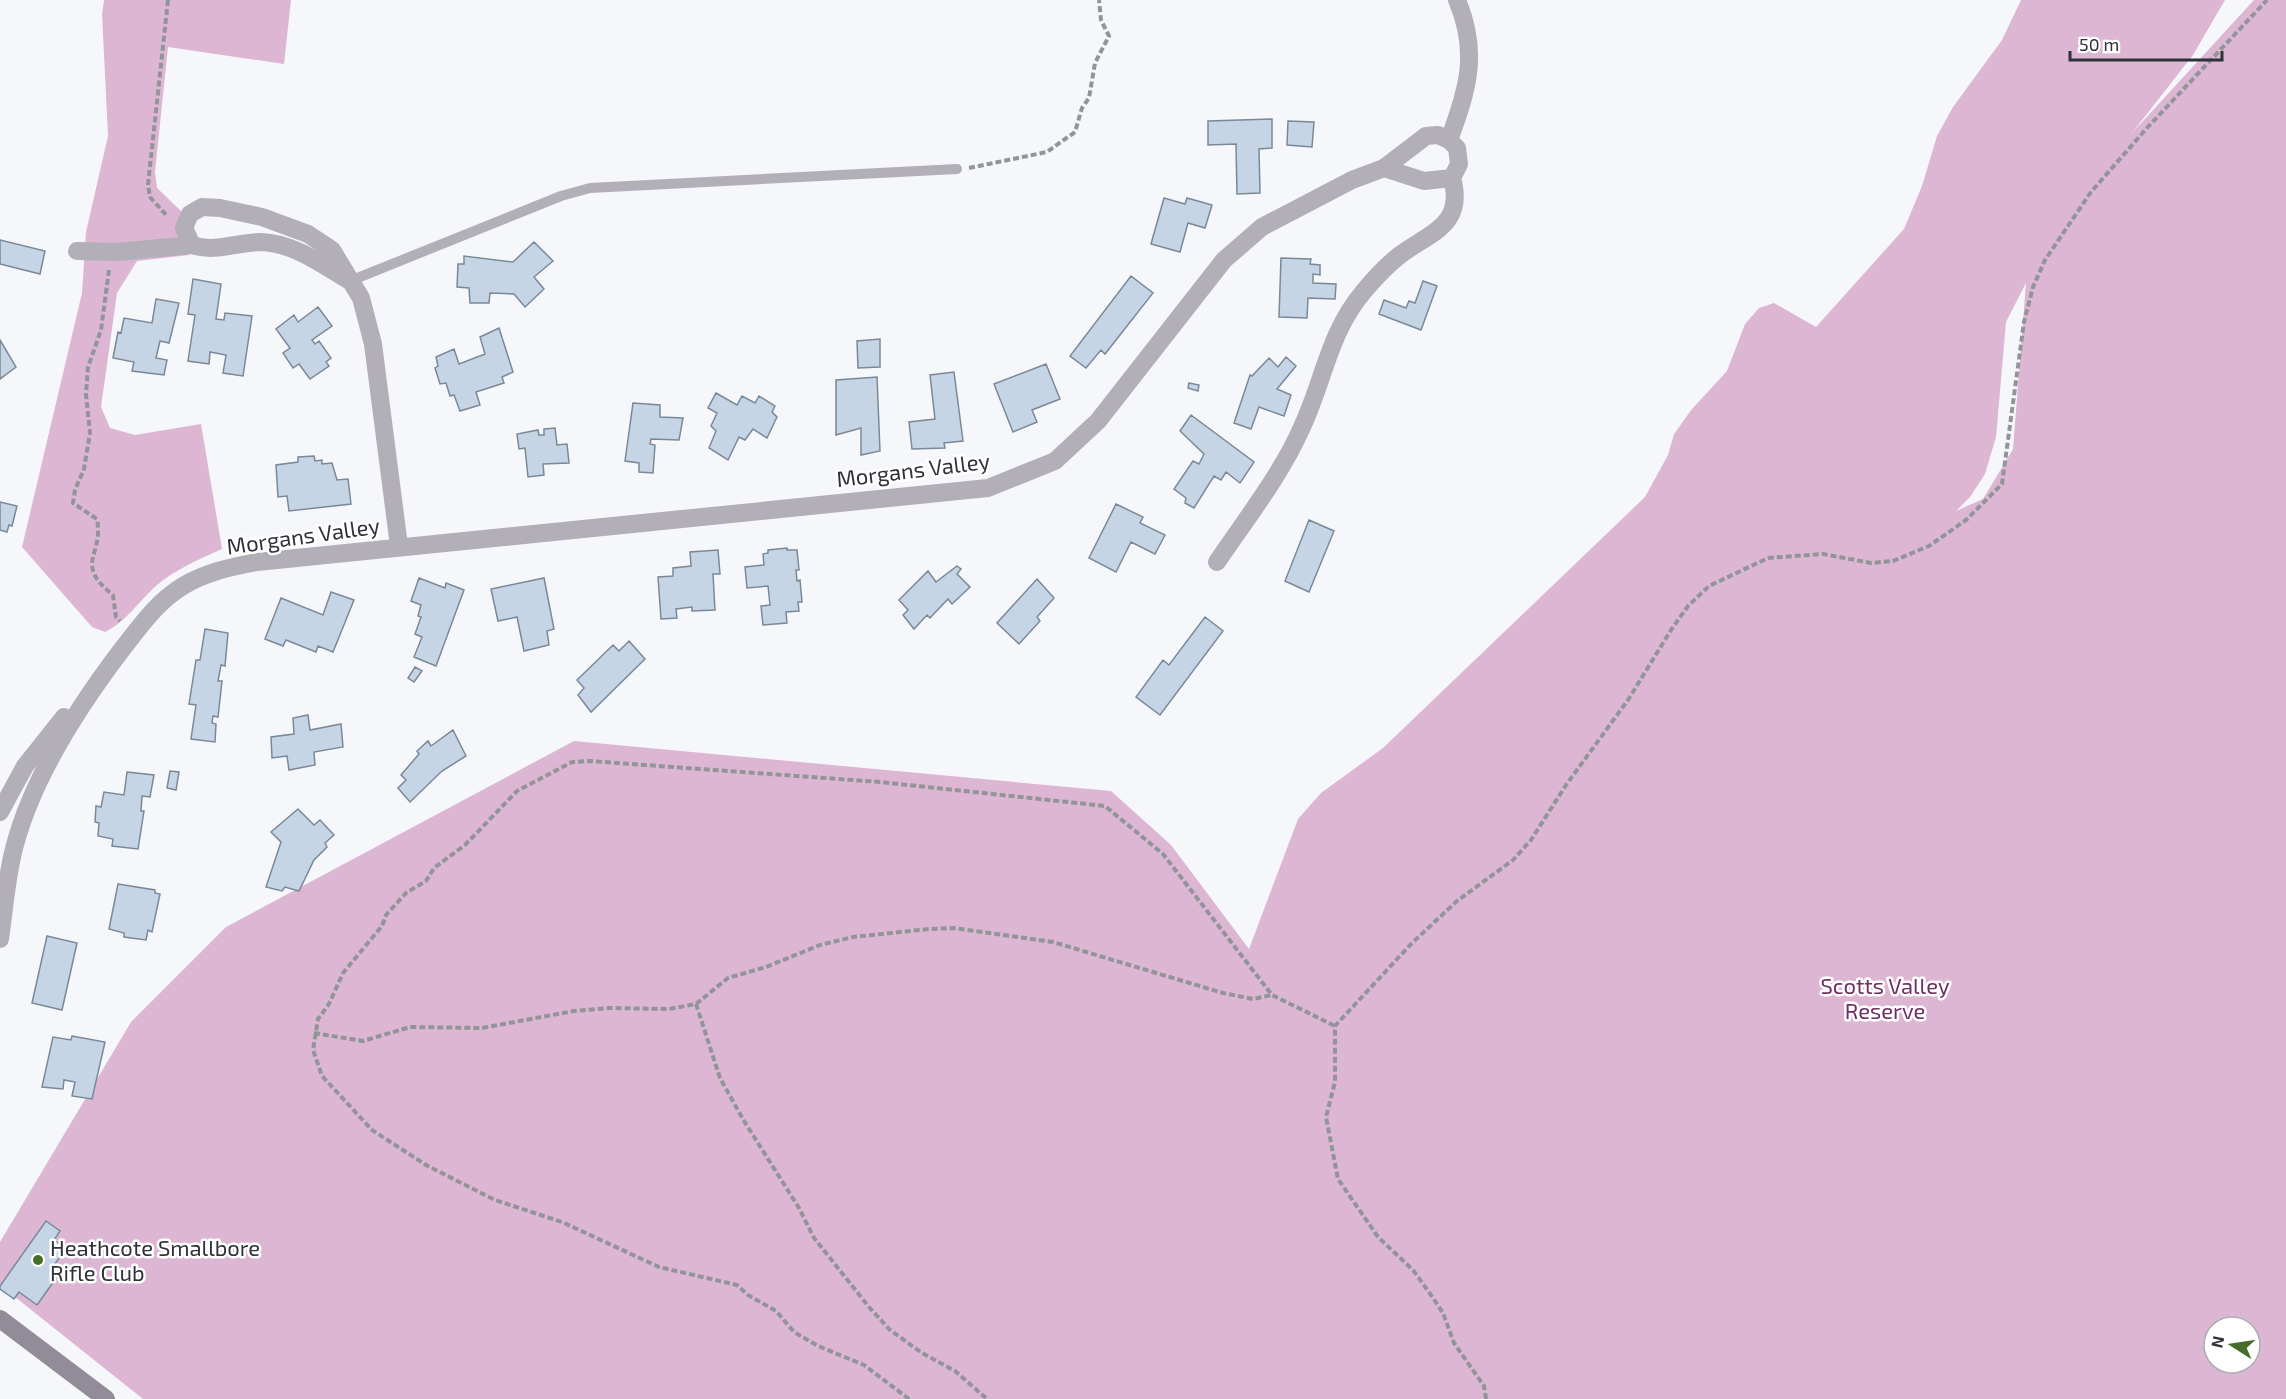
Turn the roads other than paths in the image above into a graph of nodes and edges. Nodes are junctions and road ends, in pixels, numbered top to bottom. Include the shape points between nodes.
1 (1457, 0) edge
2 (1449, 140) junction
3 (1384, 168) junction
4 (957, 169) road end
5 (1452, 178) junction
6 (192, 245) junction
7 (77, 251) dead end
8 (350, 282) junction
9 (399, 546) junction
10 (1217, 562) dead end
11 (87, 695) junction
12 (0, 812) edge
13 (6, 854) edge
14 (0, 939) edge
15 (0, 1319) edge
16 (106, 1399) edge

1 - 2 street via 1467,25 1470,78
2 - 3 street, Morgans Valley via 1438,135 1426,136
2 - 5 street via 1457,148 1459,164
3 - 5 street via 1424,181
3 - 9 street, Morgans Valley via 1352,180 1262,227 1224,260 1098,421 1055,461 988,489
4 - 8 lane via 590,188 561,196
5 - 10 street via 1457,196 1452,214 1435,233 1398,256 1364,291 1340,324 1302,429
6 - 7 street via 118,252
6 - 8 street via 204,249 262,242 301,252
6 - 8 street, Morgans Valley via 184,228 190,214 202,207 262,217 308,234 332,250
8 - 9 street, Morgans Valley via 361,298 373,344
9 - 11 street, Morgans Valley via 257,562 216,571 182,586 134,634
11 - 12 street, Morgans Valley via 25,766
11 - 13 street, Morgans Valley via 52,757
13 - 14 street, Morgans Valley
15 - 16 street

